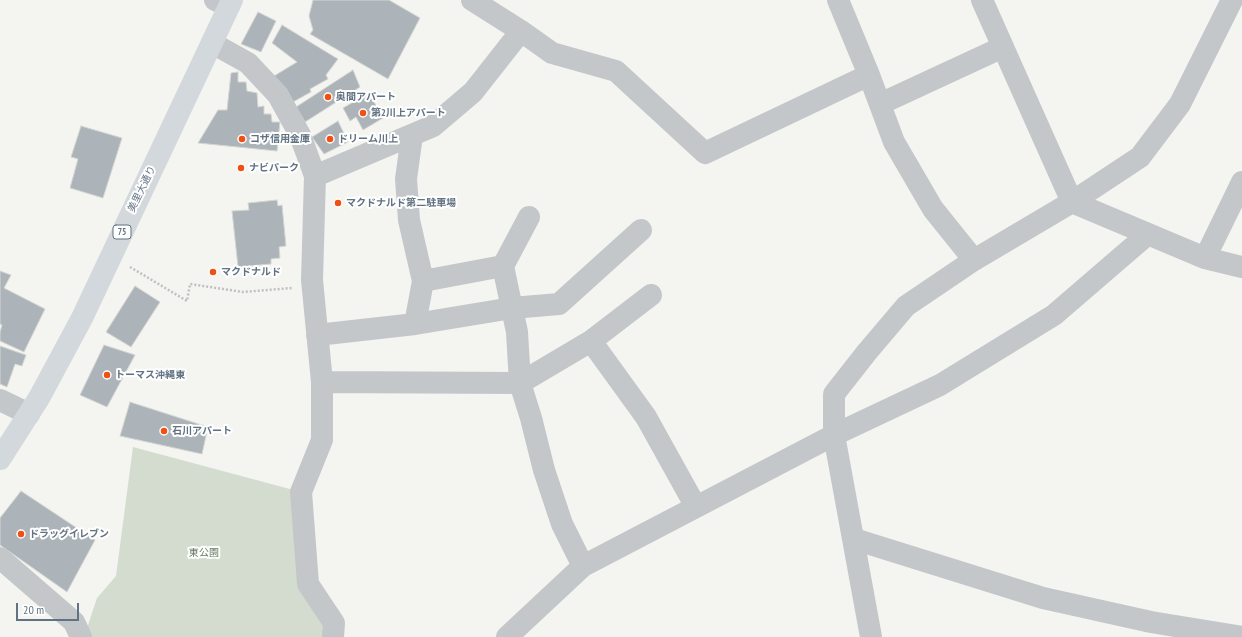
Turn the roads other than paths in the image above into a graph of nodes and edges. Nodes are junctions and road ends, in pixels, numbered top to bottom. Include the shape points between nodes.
1 (472, 0) edge
2 (838, 0) edge
3 (982, 0) edge
4 (1232, 0) edge
5 (225, 2) edge
6 (521, 31) junction
7 (212, 43) junction
8 (1003, 47) junction
9 (869, 75) junction
10 (880, 104) junction
11 (412, 135) junction
12 (315, 176) junction
13 (1242, 182) edge
14 (1072, 202) junction
15 (529, 217) dead end
16 (641, 230) dead end
17 (1148, 234) junction
18 (1204, 258) junction
19 (974, 260) junction
20 (503, 266) junction
21 (1242, 267) edge
22 (423, 281) junction
23 (651, 295) dead end
24 (512, 308) junction
25 (415, 324) junction
26 (317, 335) junction
27 (591, 341) junction
28 (322, 382) junction
29 (520, 383) junction
30 (0, 400) edge
31 (29, 414) junction
32 (834, 435) junction
33 (0, 458) edge
34 (696, 507) junction
35 (854, 538) junction
36 (0, 558) edge
37 (583, 566) junction
38 (81, 637) edge
39 (333, 637) edge
40 (507, 637) edge
41 (871, 637) edge
42 (1242, 637) edge

1 - 6 street
2 - 9 street
3 - 8 street
4 - 14 street via 1180,104 1140,157
5 - 7 main road, 美里大通り / 75
6 - 9 street via 552,53 616,71 705,153
6 - 11 street via 473,92 433,126
7 - 12 street via 248,63 278,95 300,135
7 - 31 main road, 美里大通り / 75 via 82,318
8 - 10 street
8 - 14 street
9 - 10 street
10 - 19 street via 894,142 933,209
11 - 12 street
11 - 22 street via 406,179 409,220
12 - 26 street via 312,287
13 - 18 street
14 - 17 street
14 - 19 street
15 - 20 street
16 - 24 street via 559,304
17 - 18 street
17 - 32 street via 1054,314 940,385
18 - 21 street
19 - 32 street via 906,306 867,352 834,394
20 - 22 street
20 - 24 street
22 - 25 street
23 - 27 street
24 - 25 street
24 - 29 street via 517,332
25 - 26 street
26 - 28 street
27 - 29 street
27 - 34 street via 646,417
28 - 29 street
28 - 39 street via 322,440 301,492 308,584 334,623
29 - 37 street via 562,524
30 - 31 street
31 - 33 main road, 美里大通り / 75
32 - 34 street
32 - 35 street
34 - 37 street
35 - 41 street
35 - 42 street via 1043,598 1151,622
36 - 38 street via 74,622
37 - 40 street

